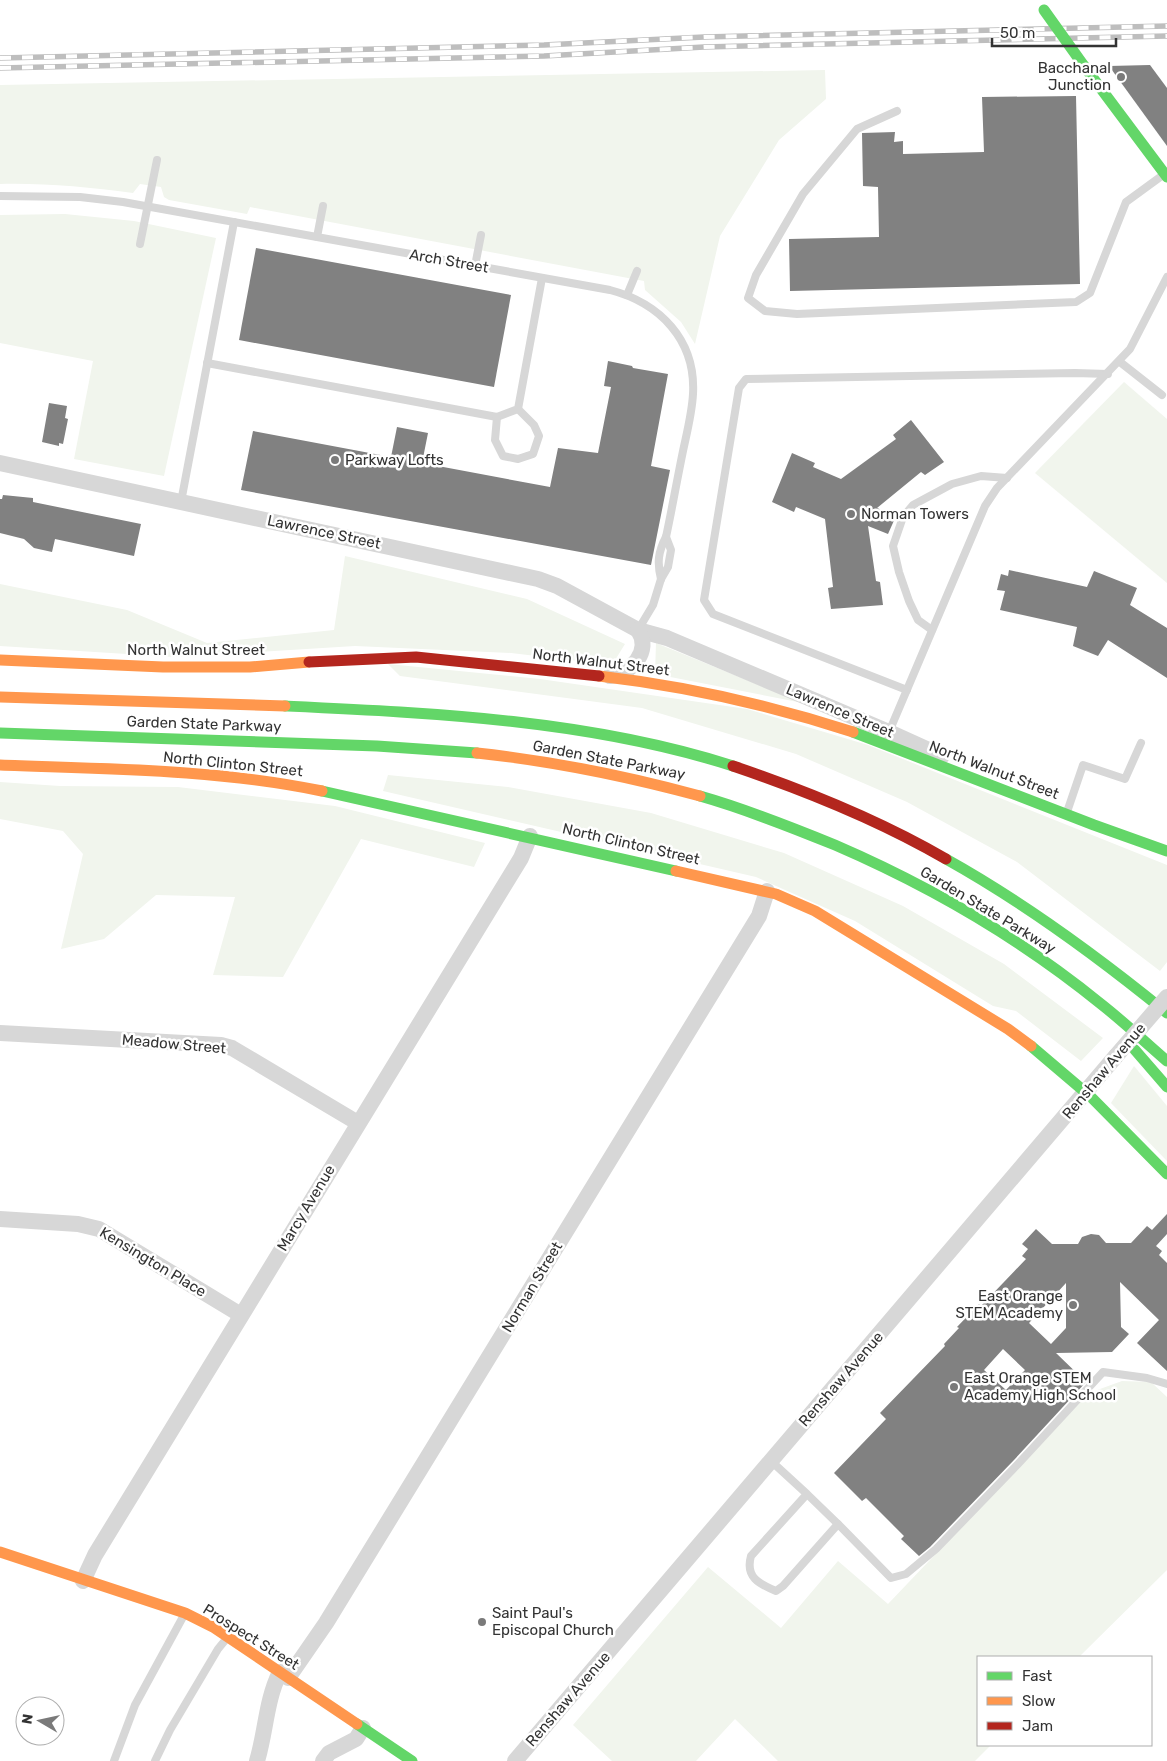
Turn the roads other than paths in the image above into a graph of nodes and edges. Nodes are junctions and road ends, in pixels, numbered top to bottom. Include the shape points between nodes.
1 (1042, 5) edge
2 (897, 111) dead end
3 (158, 160) dead end
4 (1166, 174) edge
5 (0, 196) edge
6 (148, 206) junction
7 (323, 206) dead end
8 (234, 222) junction
9 (481, 235) dead end
10 (317, 237) junction
11 (140, 244) dead end
12 (475, 266) junction
13 (637, 271) dead end
14 (1167, 277) edge
15 (542, 278) junction
16 (627, 295) junction
17 (1120, 362) junction
18 (207, 364) junction
19 (1108, 374) junction
20 (1162, 394) dead end
21 (518, 409) junction
22 (497, 417) junction
23 (0, 463) edge
24 (1007, 478) junction
25 (181, 502) junction
26 (638, 630) junction
27 (932, 630) junction
28 (2, 660) edge
29 (608, 676) junction
30 (907, 690) junction
31 (0, 697) edge
32 (889, 732) junction
33 (0, 733) edge
34 (1141, 743) dead end
35 (0, 765) edge
36 (1039, 803) junction
37 (1066, 814) junction
38 (530, 836) junction
39 (1167, 851) edge
40 (767, 891) junction
41 (1082, 988) junction
42 (1167, 997) edge
43 (1167, 1012) edge
44 (0, 1033) edge
45 (1167, 1061) edge
46 (1167, 1087) edge
47 (1087, 1092) junction
48 (358, 1123) junction
49 (1167, 1174) edge
50 (0, 1219) edge
51 (241, 1315) junction
52 (1167, 1384) edge
53 (771, 1461) junction
54 (808, 1494) junction
55 (838, 1524) junction
56 (0, 1552) edge
57 (84, 1580) junction
58 (185, 1613) junction
59 (228, 1636) junction
60 (284, 1675) junction
61 (363, 1728) junction
62 (114, 1761) edge
63 (155, 1761) edge
64 (257, 1761) edge
65 (322, 1761) edge
66 (412, 1761) edge
67 (515, 1761) edge

1 - 4 main road, bridge
2 - 4 lane via 857,129 803,194 756,275 748,298 765,311 797,314 1076,302 1090,293 1126,202
3 - 6 lane
5 - 6 lane, Arch Street via 80,197
6 - 8 lane, Arch Street
6 - 11 lane
7 - 10 lane
8 - 10 lane, Arch Street
8 - 18 lane
9 - 12 lane
10 - 12 lane, Arch Street
12 - 15 lane, Arch Street
13 - 16 lane
14 - 17 lane
15 - 16 lane, Arch Street
15 - 21 lane
16 - 26 lane, Arch Street via 668,322 680,339 693,382 692,405 666,538 660,548 657,565 661,580 653,605
17 - 19 lane
17 - 20 lane
18 - 22 lane
18 - 25 lane
19 - 24 lane
19 - 30 lane via 746,379 738,388 704,600 713,614
21 - 22 lane
21 - 22 lane via 534,425 539,436 533,454 518,459 503,456 495,440
23 - 25 street, Lawrence Street
24 - 27 lane via 985,506
24 - 27 lane via 982,476 952,484 913,505 903,517 893,546 899,572 918,620
25 - 26 street, Lawrence Street via 538,579
26 - 29 street via 643,645 636,664 625,672
26 - 32 street, Lawrence Street via 667,638
27 - 30 lane
28 - 29 main road, North Walnut Street via 250,667 416,657
29 - 36 main road, North Walnut Street via 782,709 854,732
30 - 32 lane
31 - 43 main road, Garden State Parkway via 381,711 498,720 555,726 671,749 836,804 942,856 1059,928
32 - 36 street, Lawrence Street
33 - 41 main road, Garden State Parkway via 351,744 482,754 592,769 679,789 799,830 907,878 991,925
34 - 37 lane via 1125,779 1083,765
35 - 38 main road, North Clinton Street via 189,772 279,782
36 - 37 main road, North Walnut Street
37 - 39 main road, North Walnut Street
38 - 40 main road, North Clinton Street
38 - 48 street, Marcy Avenue via 522,858
40 - 47 main road, North Clinton Street via 815,911 1008,1029
40 - 60 street, Norman Street via 759,916 326,1623
41 - 45 main road, Garden State Parkway
41 - 46 main road
42 - 47 street, Renshaw Avenue, bridge
44 - 48 street, Meadow Street via 232,1048
47 - 49 main road, North Clinton Street
47 - 53 street, Renshaw Avenue
48 - 51 street, Marcy Avenue
50 - 51 street, Kensington Place via 78,1224 99,1229
51 - 57 street, Marcy Avenue via 95,1555
52 - 55 lane via 1103,1372 943,1542 906,1574 891,1578
53 - 54 lane
53 - 67 street, Renshaw Avenue
54 - 55 lane
54 - 55 lane via 751,1556 748,1566 752,1576 763,1586 776,1591
56 - 57 main road, Prospect Street
57 - 58 main road, Prospect Street
58 - 59 main road, Prospect Street
58 - 62 lane via 135,1705
59 - 60 main road, Prospect Street
59 - 63 lane via 174,1722
60 - 61 main road, Prospect Street
60 - 64 street, Norman Street via 273,1687
61 - 65 street via 356,1738 329,1753
61 - 66 main road, Prospect Street

